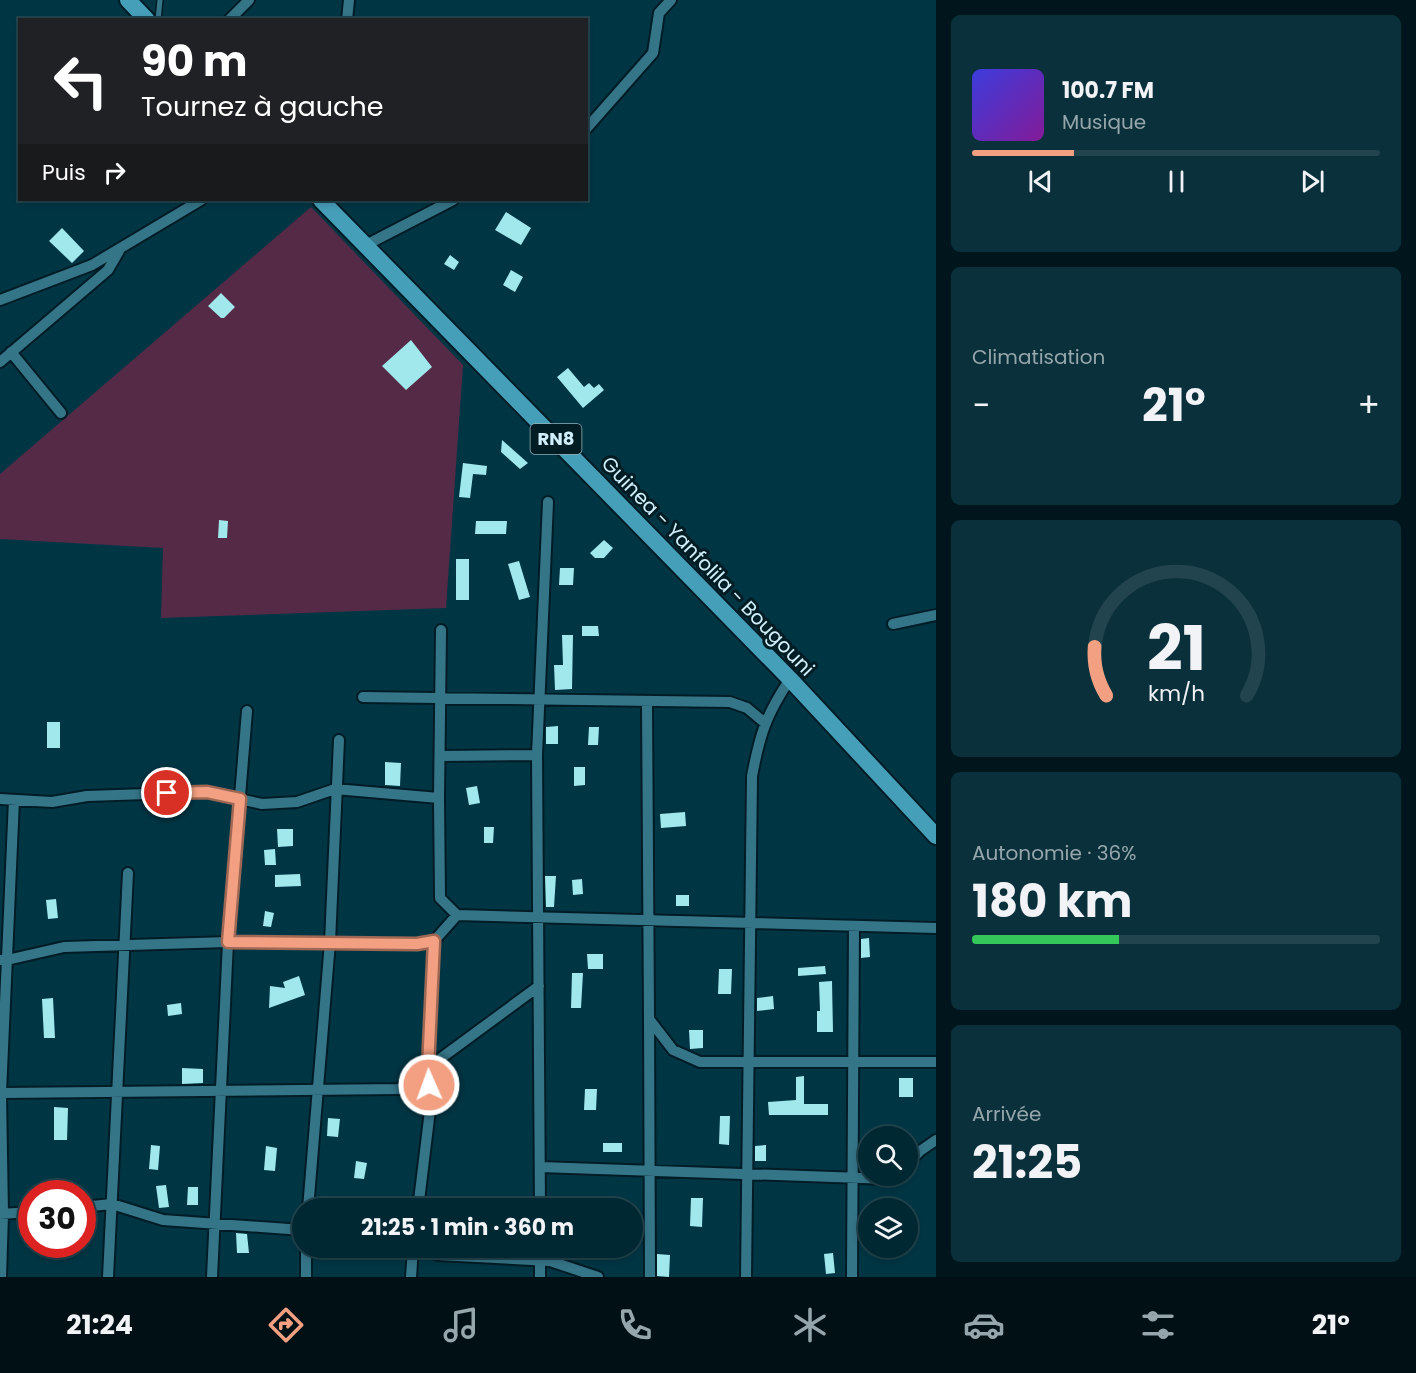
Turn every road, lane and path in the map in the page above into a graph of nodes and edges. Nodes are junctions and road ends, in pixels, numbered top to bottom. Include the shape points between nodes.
1 (128, 0) edge
2 (160, 0) edge
3 (249, 0) edge
4 (349, 0) edge
5 (670, 0) edge
6 (145, 18) edge
7 (158, 18) edge
8 (231, 18) edge
9 (348, 18) edge
10 (588, 127) edge
11 (199, 201) edge
12 (322, 201) edge
13 (451, 201) edge
14 (366, 245) junction
15 (121, 248) junction
16 (0, 300) edge
17 (11, 352) junction
18 (0, 362) edge
19 (62, 412) dead end
20 (548, 502) dead end
21 (936, 615) edge
22 (893, 624) dead end
23 (441, 630) dead end
24 (790, 679) junction
25 (363, 697) dead end
26 (441, 698) junction
27 (540, 699) junction
28 (647, 701) junction
29 (247, 711) dead end
30 (765, 723) junction
31 (339, 740) dead end
32 (537, 755) junction
33 (441, 756) junction
34 (335, 789) junction
35 (439, 798) junction
36 (0, 799) edge
37 (240, 799) junction
38 (14, 800) junction
39 (936, 836) edge
40 (128, 873) dead end
41 (457, 915) junction
42 (538, 917) junction
43 (648, 920) junction
44 (751, 923) junction
45 (854, 926) junction
46 (936, 928) edge
47 (434, 941) junction
48 (228, 942) junction
49 (330, 942) junction
50 (125, 945) junction
51 (4, 960) edge
52 (539, 986) junction
53 (649, 1019) junction
54 (749, 1062) junction
55 (853, 1062) junction
56 (936, 1062) edge
57 (428, 1068) junction
58 (318, 1089) junction
59 (221, 1091) junction
60 (118, 1092) junction
61 (1, 1093) edge
62 (936, 1140) edge
63 (918, 1155) edge
64 (540, 1167) junction
65 (649, 1171) junction
66 (747, 1174) junction
67 (852, 1178) junction
68 (858, 1178) edge
69 (309, 1198) edge
70 (419, 1198) edge
71 (540, 1198) edge
72 (112, 1204) junction
73 (96, 1206) edge
74 (18, 1213) edge
75 (2, 1214) edge
76 (214, 1224) junction
77 (292, 1229) edge
78 (306, 1258) edge
79 (412, 1258) edge
80 (499, 1258) edge
81 (540, 1260) junction
82 (0, 1277) edge
83 (108, 1277) edge
84 (212, 1277) edge
85 (306, 1277) edge
86 (411, 1277) edge
87 (540, 1277) edge
88 (598, 1277) edge
89 (650, 1277) edge
90 (746, 1277) edge
91 (852, 1277) edge

1 - 6 main road
2 - 7 lane
3 - 8 street
4 - 9 street
5 - 10 street via 659,13 653,53
11 - 15 street
12 - 14 main road, Guinea - Yanfolila - Bougouni / RN8
13 - 14 street
14 - 24 main road, Guinea - Yanfolila - Bougouni / RN8
15 - 16 street via 92,265
15 - 17 street via 108,270
17 - 18 street
17 - 19 street
20 - 27 street
21 - 22 street
23 - 26 street
24 - 30 street
24 - 39 main road, Guinea - Yanfolila - Bougouni / RN8
25 - 26 street
26 - 27 street
26 - 33 street
27 - 28 street
27 - 32 street
28 - 30 street via 730,702 747,708
28 - 43 street
29 - 37 street
30 - 44 street via 752,776
31 - 34 street
32 - 33 street
32 - 42 street
33 - 35 street
34 - 35 street
34 - 37 street via 297,802 262,804
34 - 49 street
35 - 41 street via 440,898
36 - 38 street
37 - 38 street via 207,792 87,796 52,802
37 - 48 street
38 - 51 street
40 - 50 street
41 - 42 street
41 - 47 street
42 - 43 street
42 - 52 street
43 - 44 street
43 - 53 street
44 - 45 street
44 - 54 street
45 - 46 street
45 - 55 street
47 - 49 street
47 - 57 street
48 - 49 street
48 - 50 street
48 - 59 street
49 - 58 street
50 - 51 street via 64,947
50 - 60 street
51 - 61 street
52 - 57 street
52 - 64 street
53 - 54 street via 673,1050 700,1062
53 - 65 street
54 - 55 street
54 - 66 street
55 - 56 street
55 - 67 street
57 - 58 street via 399,1089
57 - 70 street via 431,1102
58 - 59 street
58 - 69 street
59 - 60 street
59 - 76 street
60 - 61 street
60 - 72 street
61 - 75 street
62 - 63 street
64 - 65 street
64 - 71 street
65 - 66 street
65 - 89 street
66 - 67 street
66 - 90 street
67 - 68 street
67 - 91 street
72 - 73 street
72 - 76 street via 163,1220
72 - 83 street
74 - 75 street
75 - 82 street
76 - 77 street
76 - 84 street
78 - 85 street
79 - 86 street
80 - 81 street
81 - 87 street
81 - 88 street

